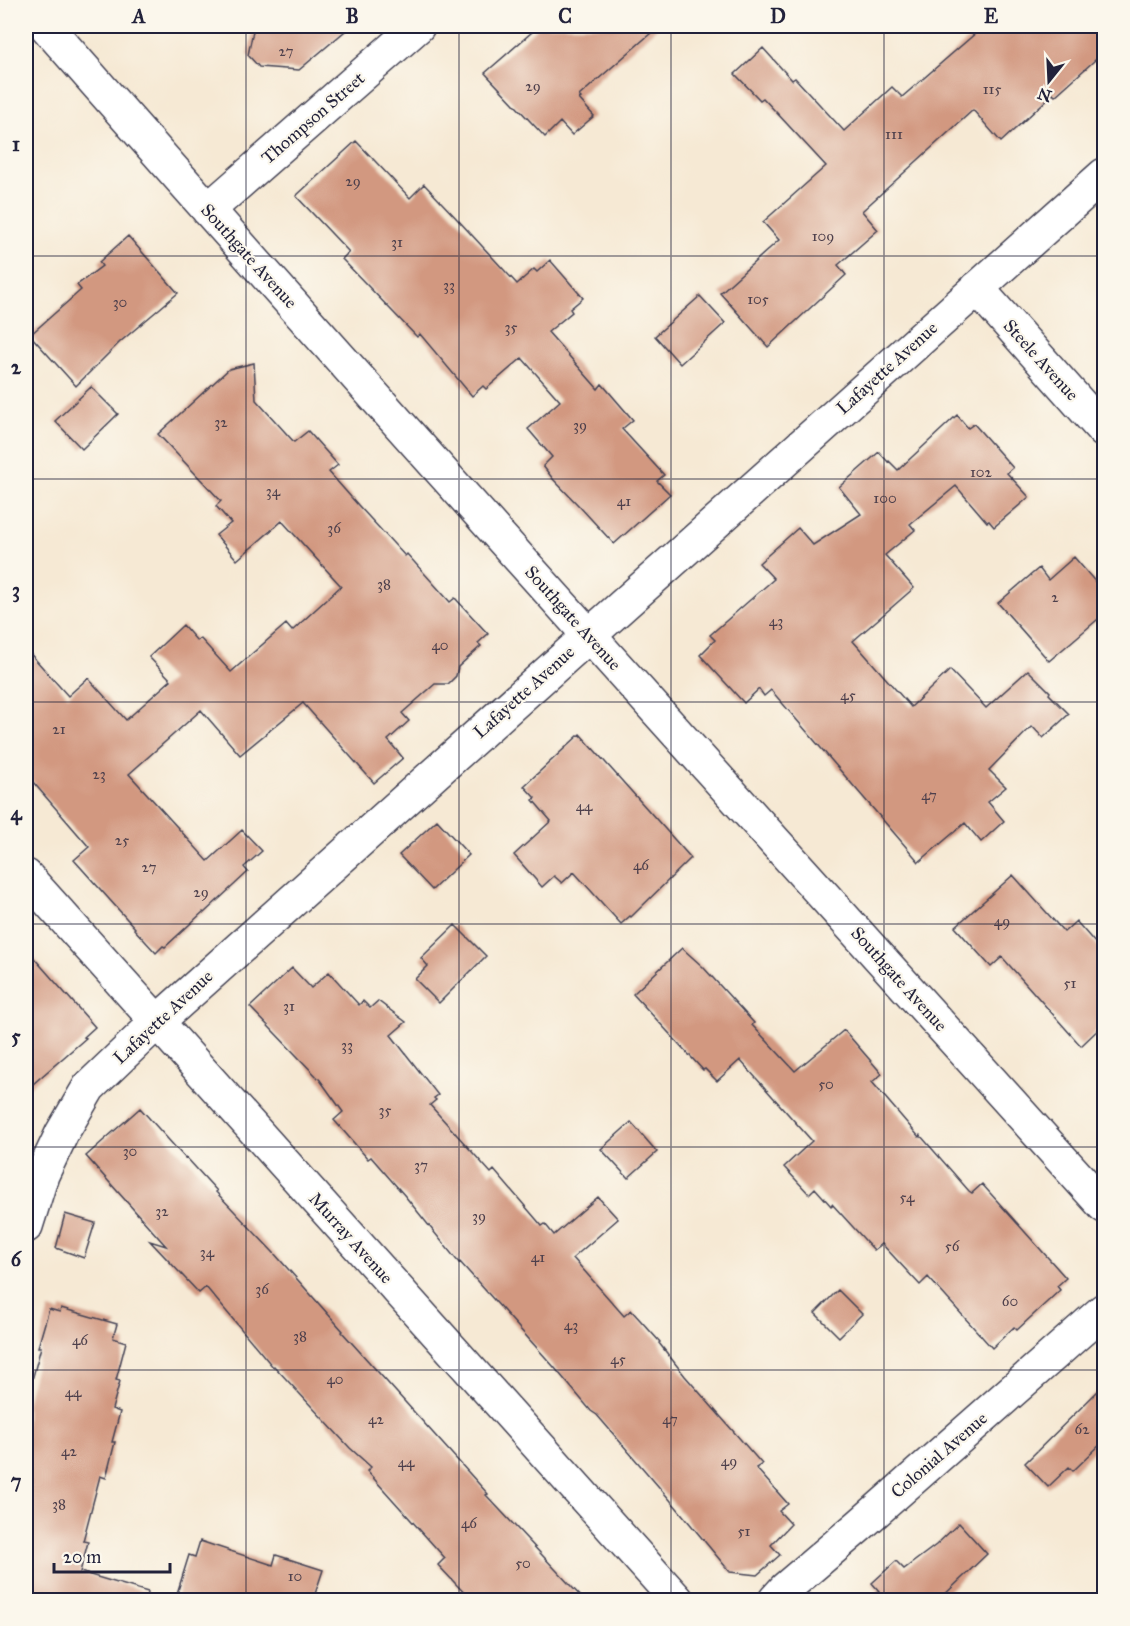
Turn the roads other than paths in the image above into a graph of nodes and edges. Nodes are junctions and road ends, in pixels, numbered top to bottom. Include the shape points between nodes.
1 (46, 26) edge
2 (418, 26) edge
3 (1104, 175) edge
4 (208, 210) junction
5 (977, 288) junction
6 (1104, 431) edge
7 (588, 635) junction
8 (26, 876) edge
9 (157, 1022) junction
10 (1104, 1206) edge
11 (26, 1226) edge
12 (1104, 1310) edge
13 (677, 1600) edge
14 (775, 1600) edge

1 - 4 street, Southgate Avenue
2 - 4 street, Thompson Street
3 - 5 street, Lafayette Avenue
4 - 7 street, Southgate Avenue
5 - 6 street, Steele Avenue
5 - 7 street, Lafayette Avenue
7 - 9 street, Lafayette Avenue
7 - 10 street, Southgate Avenue
8 - 9 street, Murray Avenue
9 - 11 street, Lafayette Avenue via 89,1087 42,1175
9 - 13 street, Murray Avenue
12 - 14 street, Colonial Avenue

